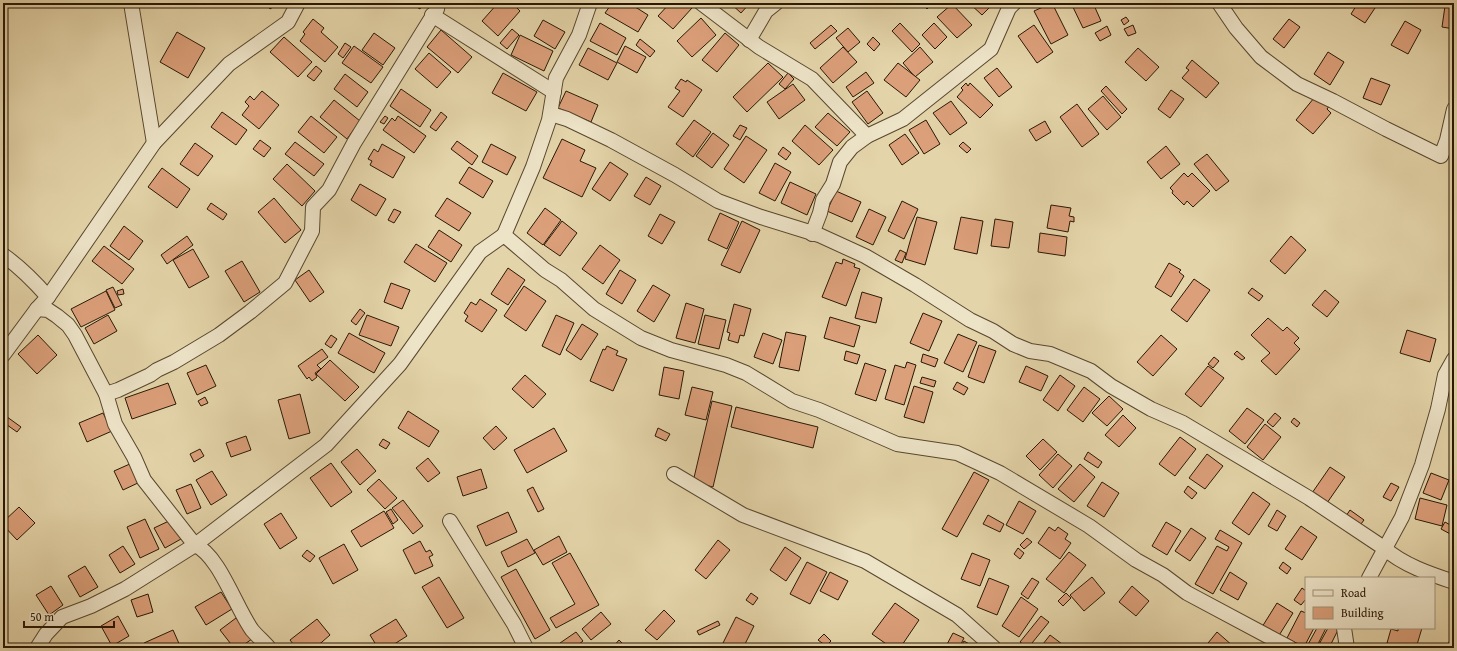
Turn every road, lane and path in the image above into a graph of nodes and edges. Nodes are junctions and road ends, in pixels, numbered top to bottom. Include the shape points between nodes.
1 (131, 3) edge
2 (298, 3) edge
3 (590, 3) edge
4 (776, 3) edge
5 (1014, 3) edge
6 (1219, 3) edge
7 (707, 5) edge
8 (435, 9) edge
9 (749, 40) junction
10 (554, 92) junction
11 (1454, 109) edge
12 (551, 114) junction
13 (867, 136) junction
14 (154, 143) junction
15 (812, 234) junction
16 (504, 235) junction
17 (3, 255) edge
18 (48, 297) junction
19 (38, 308) junction
20 (3, 355) edge
21 (1454, 359) edge
22 (106, 394) junction
23 (674, 474) dead end
24 (450, 521) dead end
25 (195, 545) junction
26 (1384, 548) junction
27 (1369, 577) edge
28 (1454, 582) edge
29 (1344, 629) edge
30 (37, 648) edge
31 (269, 648) edge
32 (526, 648) edge
33 (994, 648) edge
34 (1290, 648) edge
35 (1347, 648) edge

1 - 14 street
2 - 14 street via 288,22 229,64
3 - 10 street via 579,35 556,78
4 - 9 street via 766,11
5 - 13 street via 1009,8 991,49 903,119
6 - 11 street via 1261,57 1297,84 1441,156
7 - 9 street
8 - 10 street
8 - 22 street via 354,143 329,190 314,207 312,231 285,283 220,335 150,375
9 - 13 street via 812,79
10 - 12 street
12 - 15 street via 568,119 611,140 718,201
12 - 16 street via 533,167
13 - 15 street via 852,147 840,162 833,184 823,200
14 - 18 street
15 - 26 street via 865,256 1013,344 1030,351 1050,354 1091,371 1118,390 1183,424 1309,498
16 - 25 street via 480,252 400,364 326,445
16 - 34 street via 594,309 641,338 746,373 792,401 897,444 957,454 1000,473 1089,526 1187,593
17 - 18 street via 33,280
18 - 19 street
19 - 20 street
19 - 22 street via 48,310 68,325
21 - 26 street via 1445,375 1422,464 1402,517
22 - 25 street via 115,424 144,480
23 - 33 street via 743,515 866,561 957,614
24 - 32 street via 514,624
25 - 30 street via 125,589 62,618 46,634
25 - 31 street via 207,552 252,630
26 - 27 street
26 - 28 street via 1405,562
29 - 35 street

